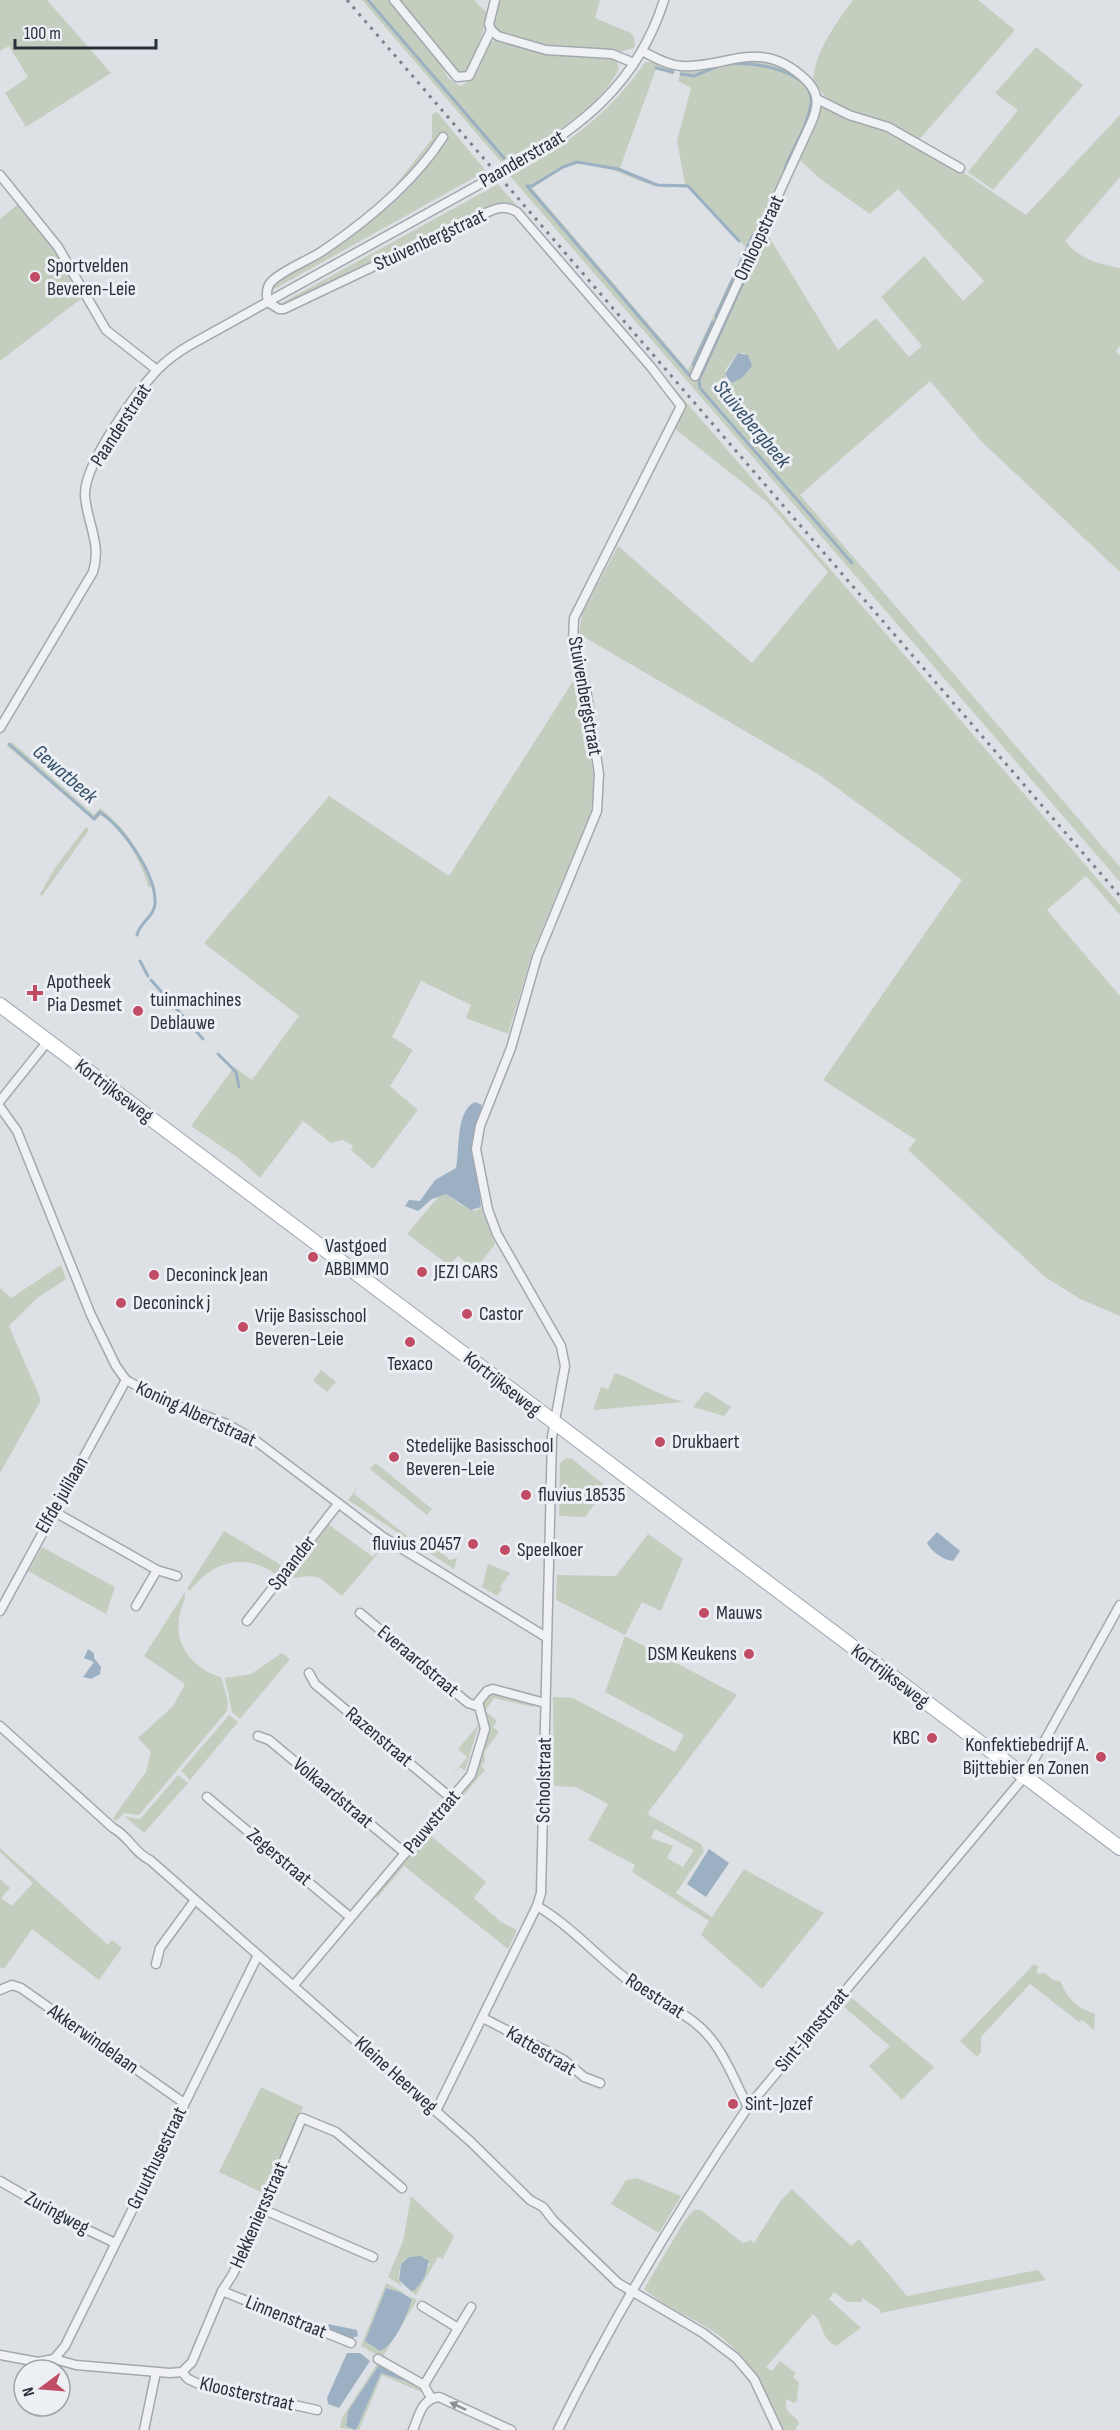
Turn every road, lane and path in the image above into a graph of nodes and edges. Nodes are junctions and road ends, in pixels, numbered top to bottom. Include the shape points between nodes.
1 (394, 0) edge
2 (495, 0) edge
3 (663, 0) edge
4 (491, 30) junction
5 (642, 51) junction
6 (634, 63) junction
7 (817, 99) junction
8 (443, 137) dead end
9 (960, 168) dead end
10 (0, 175) edge
11 (268, 302) junction
12 (157, 370) junction
13 (695, 376) dead end
14 (0, 728) edge
15 (0, 1005) edge
16 (48, 1041) junction
17 (0, 1101) edge
18 (0, 1107) edge
19 (126, 1380) junction
20 (553, 1424) junction
21 (338, 1504) junction
22 (53, 1511) junction
23 (157, 1570) junction
24 (177, 1576) dead end
25 (1120, 1605) edge
26 (136, 1606) dead end
27 (0, 1611) edge
28 (360, 1613) dead end
29 (247, 1621) dead end
30 (546, 1637) junction
31 (309, 1673) dead end
32 (545, 1703) junction
33 (477, 1706) junction
34 (0, 1726) edge
35 (258, 1736) dead end
36 (1025, 1776) junction
37 (207, 1797) dead end
38 (451, 1798) junction
39 (1120, 1848) edge
40 (405, 1853) junction
41 (195, 1900) junction
42 (537, 1906) junction
43 (350, 1917) junction
44 (258, 1954) junction
45 (156, 1964) dead end
46 (294, 1985) junction
47 (0, 1990) edge
48 (483, 2018) junction
49 (600, 2083) dead end
50 (184, 2103) junction
51 (748, 2107) junction
52 (436, 2111) junction
53 (0, 2181) edge
54 (402, 2188) dead end
55 (262, 2209) junction
56 (115, 2243) junction
57 (373, 2257) dead end
58 (222, 2290) junction
59 (632, 2293) junction
60 (422, 2306) dead end
61 (471, 2307) dead end
62 (458, 2328) junction
63 (351, 2343) dead end
64 (0, 2355) edge
65 (16, 2358) edge
66 (56, 2358) edge
67 (378, 2359) dead end
68 (72, 2364) edge
69 (156, 2372) junction
70 (182, 2372) junction
71 (424, 2385) junction
72 (431, 2398) junction
73 (317, 2410) dead end
74 (144, 2430) edge
75 (413, 2430) edge
76 (511, 2430) edge
77 (558, 2430) edge
78 (778, 2430) edge

1 - 4 street via 457,77 469,76
2 - 4 street
3 - 5 street, Paanderstraat
4 - 6 street via 498,36 546,50 612,54
5 - 6 street, Paanderstraat
5 - 7 street via 683,66 742,56 775,61 803,77
6 - 11 street, Paanderstraat, bridge via 613,92 560,139
7 - 9 street via 894,130
7 - 13 street, Omloopstraat via 812,121
8 - 11 street via 394,193 359,224 312,258 274,279 267,289
10 - 12 street via 58,247 106,330
11 - 12 street, Paanderstraat via 190,345
11 - 20 street, Stuivenbergstraat via 284,309 498,207 509,208 517,212 681,406 574,618 573,641 586,689 599,774 597,811 537,957 511,1048 476,1141 479,1172 497,1234 561,1346 565,1366
12 - 14 street, Paanderstraat via 114,428 86,483 86,502 97,547 93,572
15 - 16 main road, Kortrijkseweg
16 - 17 street
16 - 20 main road, Kortrijkseweg
18 - 19 street, Koning Albertstraat via 17,1131 91,1315
19 - 21 street, Koning Albertstraat via 227,1424 256,1441
19 - 22 street, Elfde julilaan
20 - 30 street, Schoolstraat
20 - 36 main road, Kortrijkseweg
21 - 29 street, Spaander
21 - 30 street, Koning Albertstraat via 383,1537
22 - 23 street
22 - 27 street, Elfde julilaan
23 - 24 street
23 - 26 street
25 - 36 street, Sint-Jansstraat
28 - 33 street, Everaardstraat via 468,1703
30 - 32 street, Schoolstraat
31 - 38 street, Razenstraat via 315,1684
32 - 33 street via 493,1689 485,1693
32 - 42 street, Schoolstraat via 543,1878
33 - 38 street, Pauwstraat via 485,1733 471,1775
34 - 41 street, Kleine Heerweg via 121,1832 138,1855 150,1860
35 - 40 street, Volkaardstraat
36 - 39 main road, Kortrijkseweg
36 - 51 street, Sint-Jansstraat
37 - 43 street, Zegerstraat
38 - 40 street, Pauwstraat
40 - 43 street, Pauwstraat
41 - 44 street, Kleine Heerweg
41 - 45 street via 160,1948
42 - 48 street, Schoolstraat
42 - 51 street, Roestraat via 555,1916 631,1983 682,2013 705,2032 723,2057
43 - 46 street, Pauwstraat
44 - 46 street, Kleine Heerweg
44 - 50 street, Gruuthusestraat
46 - 52 street, Kleine Heerweg
47 - 50 street, Akkerwindelaan via 9,1985 21,1988
48 - 49 street, Kattestraat
48 - 52 street, Schoolstraat
50 - 56 street, Gruuthusestraat
51 - 59 street, Sint-Jansstraat
52 - 59 street, Kleine Heerweg
53 - 56 street, Zuringweg
54 - 55 street, Hekkeniersstraat via 336,2132 302,2118
55 - 57 street
55 - 58 street, Hekkeniersstraat
56 - 66 street, Gruuthusestraat
58 - 63 street, Linnenstraat
58 - 70 street, Hekkeniersstraat via 192,2362
59 - 77 street, Sint-Jansstraat
59 - 78 street, Kleine Heerweg via 703,2333 736,2358 754,2379
60 - 62 street
61 - 62 street
62 - 71 street
64 - 65 street
67 - 71 street
68 - 69 street
69 - 70 street
69 - 74 street
70 - 73 street, Kloosterstraat via 200,2384
71 - 72 street
72 - 75 street via 424,2403
76 -> 72 street via 439,2397

